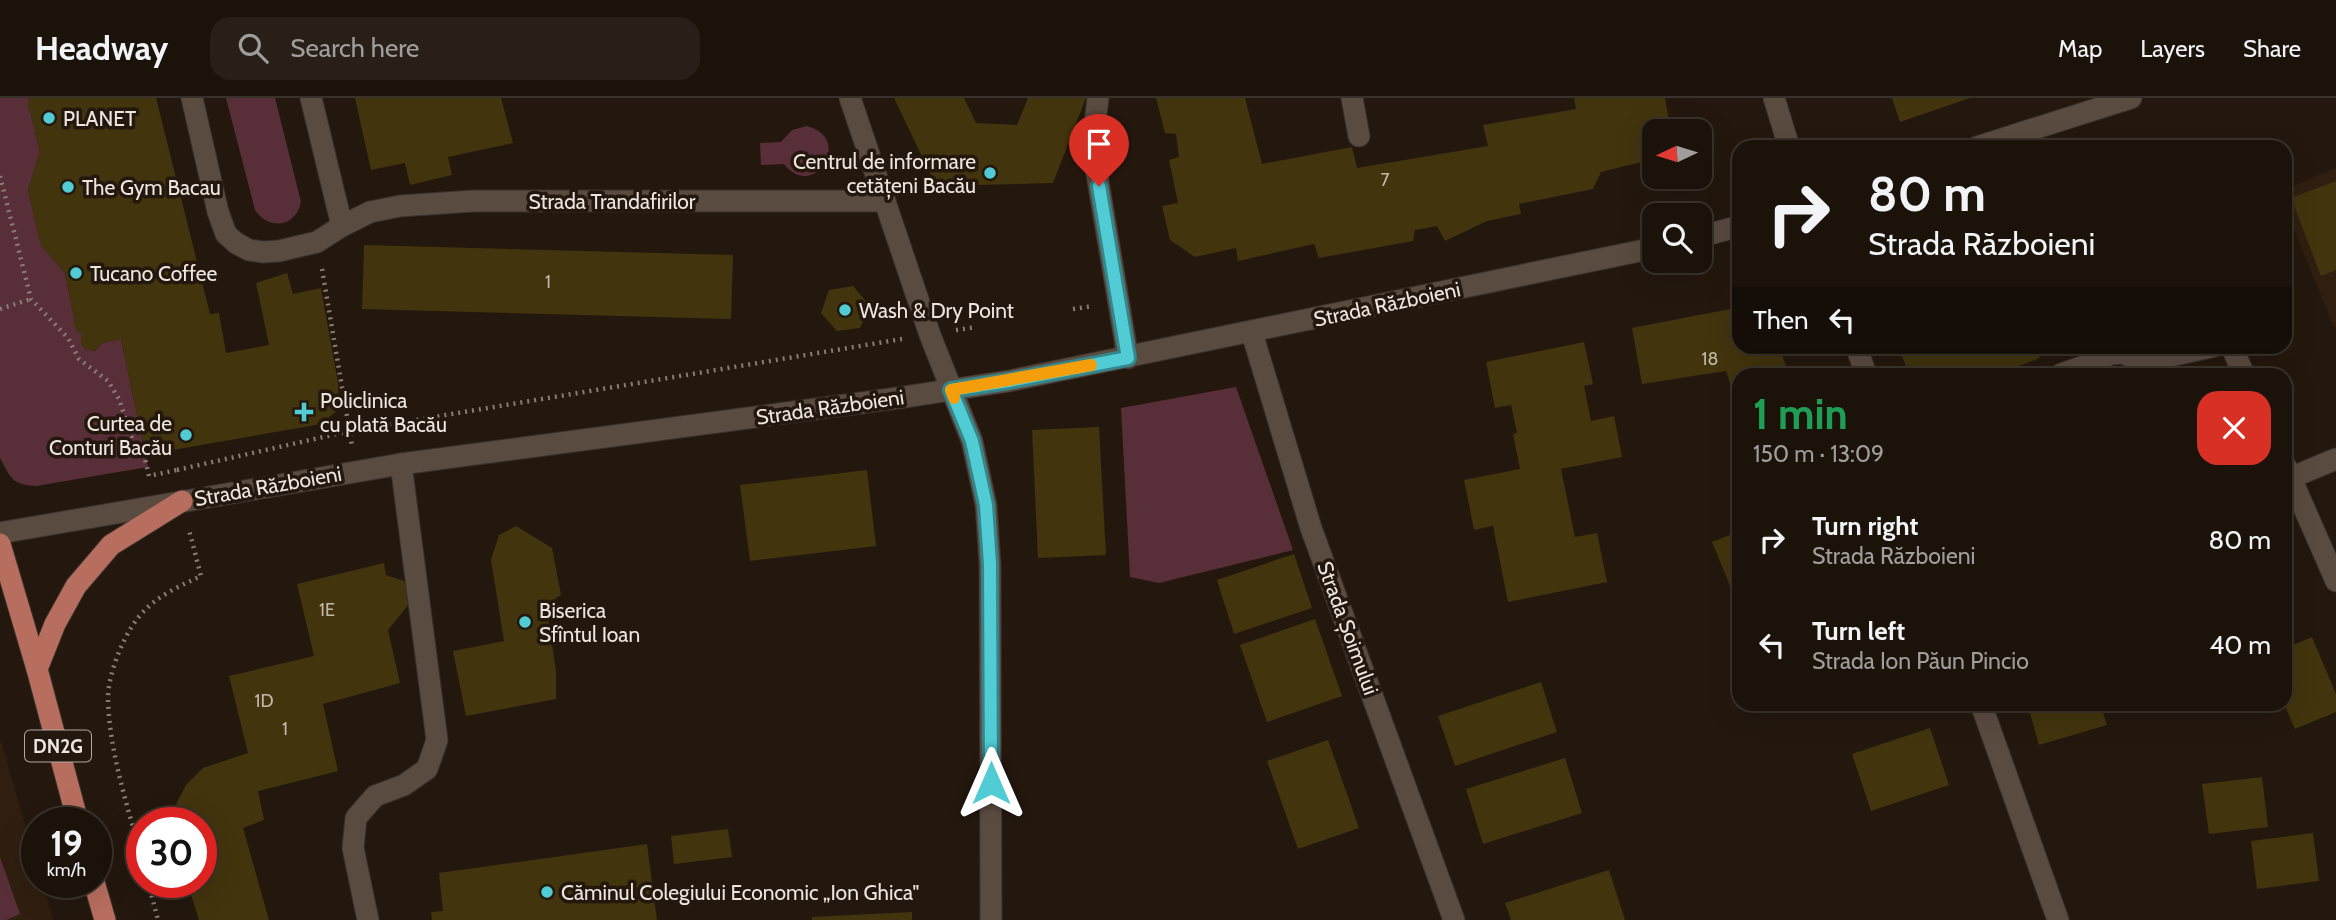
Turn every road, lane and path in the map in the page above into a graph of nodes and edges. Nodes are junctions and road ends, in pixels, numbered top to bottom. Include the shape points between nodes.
1 (192, 98) edge
2 (311, 98) edge
3 (850, 98) edge
4 (1098, 98) edge
5 (1352, 98) edge
6 (1774, 98) edge
7 (2131, 98) edge
8 (1359, 135) dead end
9 (2038, 137) edge
10 (1787, 140) edge
11 (2020, 140) edge
12 (0, 176) edge
13 (886, 201) junction
14 (342, 226) junction
15 (1732, 228) edge
16 (1712, 234) edge
17 (317, 242) junction
18 (1642, 251) edge
19 (31, 299) junction
20 (0, 309) edge
21 (976, 327) dead end
22 (1252, 332) junction
23 (930, 335) junction
24 (2102, 354) edge
25 (2124, 354) edge
26 (2179, 354) edge
27 (1128, 358) junction
28 (2080, 368) edge
29 (951, 390) junction
30 (350, 431) junction
31 (2336, 459) edge
32 (401, 464) junction
33 (177, 470) junction
34 (356, 471) junction
35 (2292, 472) edge
36 (2292, 482) edge
37 (182, 500) junction
38 (0, 533) edge
39 (0, 544) edge
40 (2336, 581) edge
41 (37, 669) junction
42 (1983, 711) edge
43 (74, 807) edge
44 (129, 807) edge
45 (99, 898) edge
46 (152, 898) edge
47 (105, 920) edge
48 (158, 920) edge
49 (368, 920) edge
50 (991, 920) edge
51 (1454, 920) edge
52 (2057, 920) edge

1 - 17 street via 226,234 249,250 263,252
2 - 14 street
3 - 13 street
4 - 27 street via 1095,163
5 - 8 street
6 - 10 street
7 - 9 street
9 - 11 street
12 - 19 path
13 - 14 street, Strada Trandafirilor via 473,201 400,206 370,212
13 - 23 street
14 - 17 street, Strada Trandafirilor
15 - 16 street
17 - 30 path
18 - 22 street, Strada Războieni
19 - 20 path
19 - 33 path via 68,338 79,359 108,382 149,477
21 - 23 path
22 - 27 street, Strada Războieni
22 - 51 street, Strada Șoimului via 1311,528
23 - 29 street
23 - 30 path
24 - 28 street
25 - 26 street via 2157,359
27 - 29 street, Strada Războieni
29 - 32 street, Strada Războieni
29 - 50 street via 972,441 986,505
30 - 33 path
30 - 34 path
31 - 35 street
32 - 34 street, Strada Războieni
32 - 49 street via 437,740 427,769 404,785 374,796 356,818 354,848
33 - 37 path
34 - 37 street, Strada Războieni
36 - 40 street
37 - 38 street, Strada Războieni
37 - 41 main road via 111,545 76,586
37 - 44 path via 201,576 145,609 124,638 108,699
39 - 41 main road, DN2G
41 - 43 main road, DN2G
42 - 52 street
45 - 47 main road
46 - 48 path

